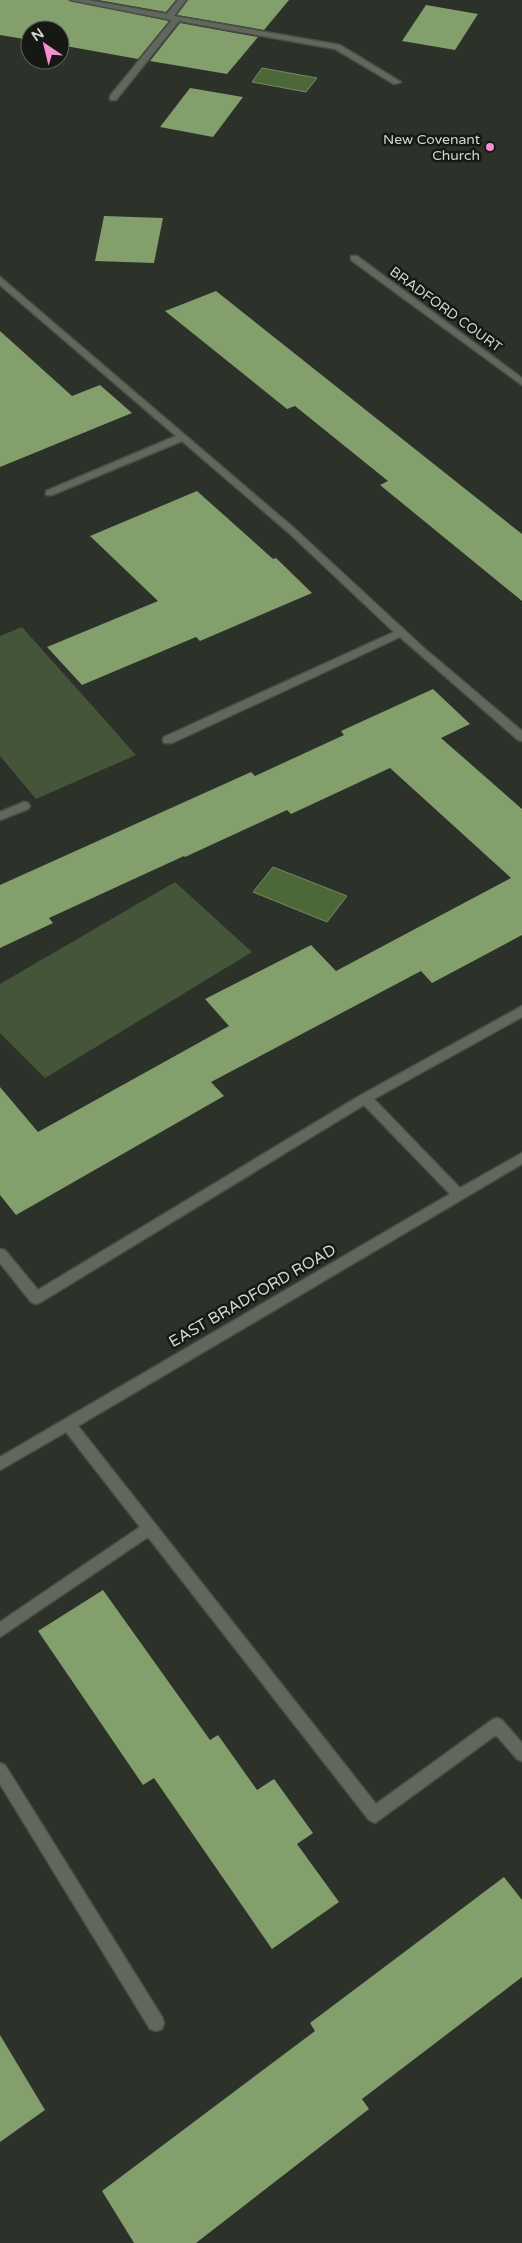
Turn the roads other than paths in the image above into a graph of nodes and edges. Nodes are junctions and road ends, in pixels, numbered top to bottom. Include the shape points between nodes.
1 (74, 0) edge
2 (182, 0) edge
3 (173, 18) junction
4 (397, 82) dead end
5 (113, 98) dead end
6 (354, 258) dead end
7 (0, 280) edge
8 (522, 382) edge
9 (183, 437) junction
10 (49, 493) dead end
11 (401, 633) junction
12 (522, 737) edge
13 (168, 740) dead end
14 (24, 806) dead end
15 (0, 816) edge
16 (522, 1011) edge
17 (364, 1098) junction
18 (522, 1158) edge
19 (459, 1195) junction
20 (0, 1254) edge
21 (68, 1424) junction
22 (0, 1464) edge
23 (148, 1529) junction
24 (0, 1630) edge
25 (522, 1754) edge
26 (0, 1770) edge
27 (156, 2023) dead end

1 - 3 street
2 - 3 street
3 - 4 street via 337,47
3 - 5 street
6 - 8 street, BRADFORD COURT
7 - 9 street
9 - 10 street
9 - 11 street via 292,530
11 - 12 street
11 - 13 street
14 - 15 street
16 - 17 street
17 - 19 street
17 - 20 street via 36,1298
18 - 19 street, EAST BRADFORD ROAD
19 - 21 street, EAST BRADFORD ROAD
21 - 22 street, EAST BRADFORD ROAD
21 - 23 street
23 - 24 street
23 - 25 street via 375,1815 498,1725
26 - 27 street

